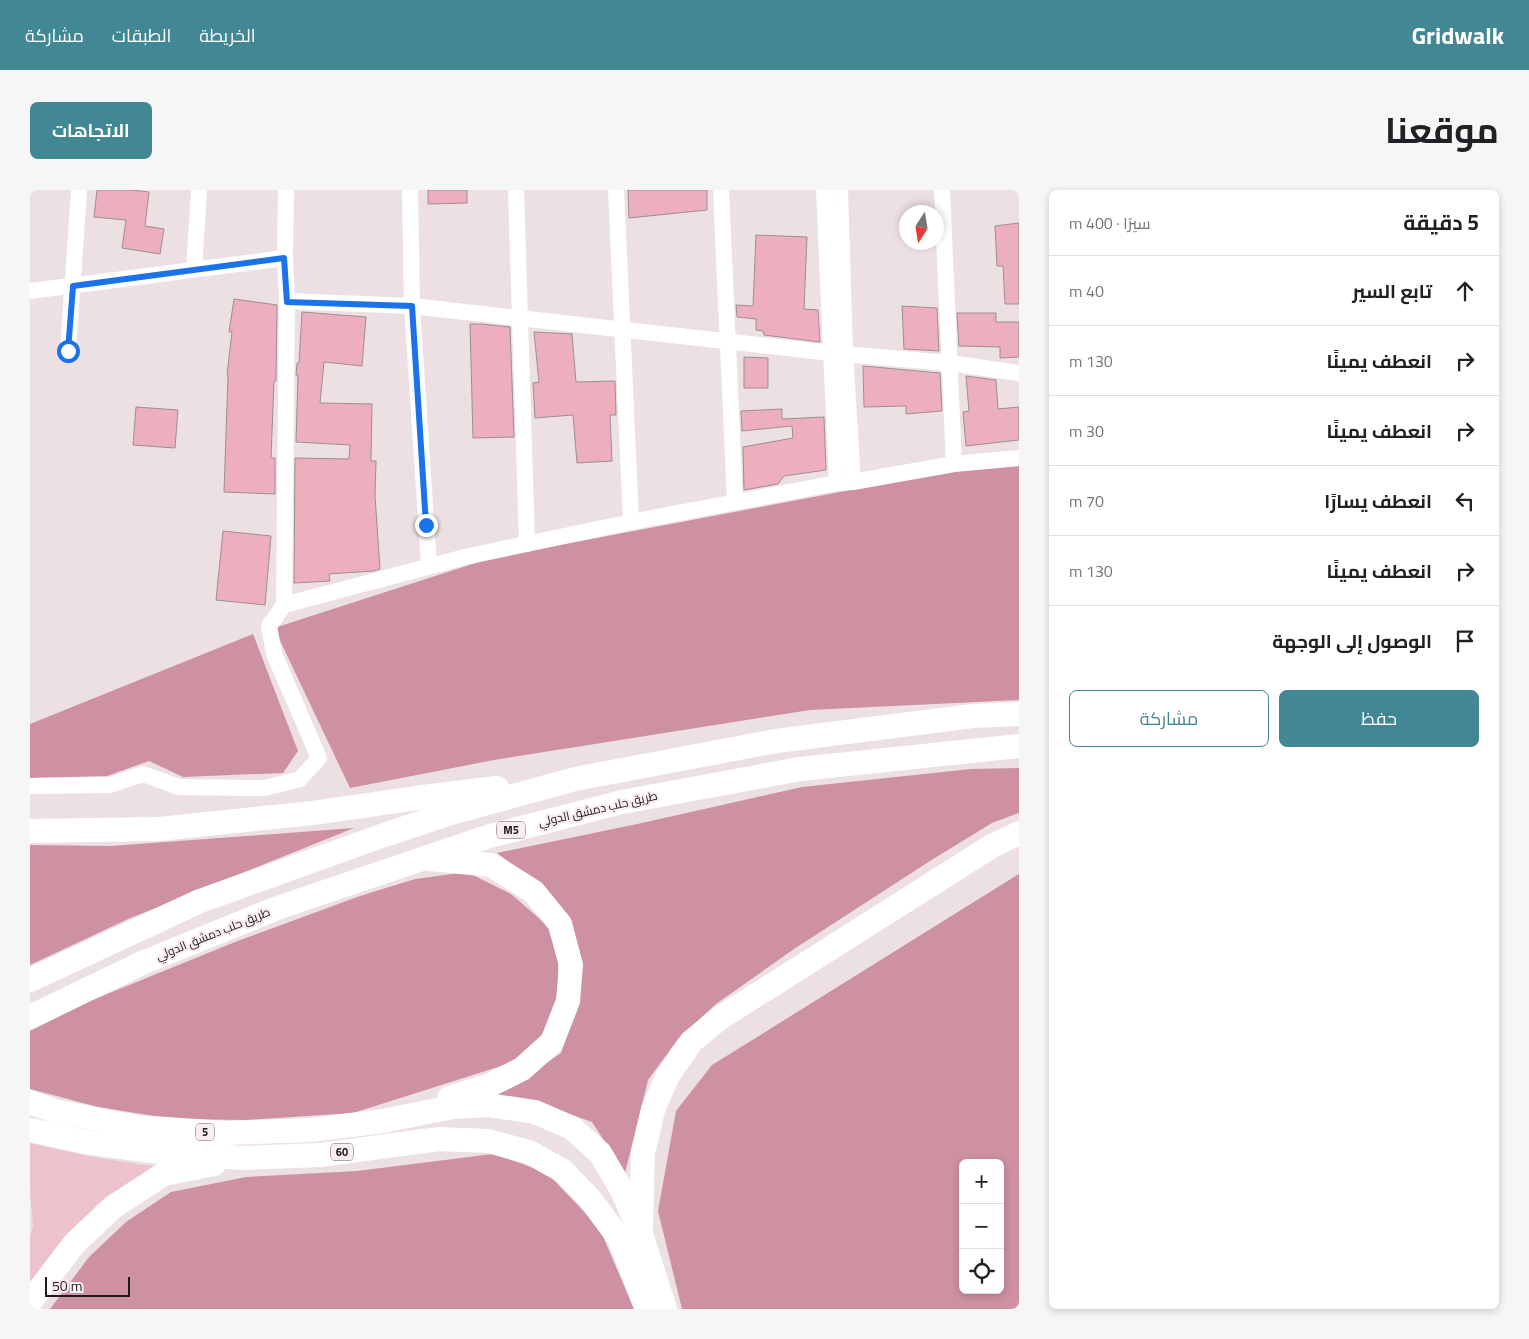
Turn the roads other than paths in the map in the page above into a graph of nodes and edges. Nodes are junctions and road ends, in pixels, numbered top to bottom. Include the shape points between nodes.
1 (79, 190) edge
2 (199, 190) edge
3 (286, 190) edge
4 (410, 190) edge
5 (516, 190) edge
6 (616, 190) edge
7 (721, 190) edge
8 (824, 190) edge
9 (840, 190) edge
10 (942, 190) edge
11 (284, 258) junction
12 (194, 270) junction
13 (73, 286) junction
14 (30, 291) edge
15 (287, 302) junction
16 (412, 306) junction
17 (520, 318) junction
18 (622, 330) junction
19 (728, 342) junction
20 (68, 351) dead end
21 (838, 353) junction
22 (949, 363) junction
23 (1019, 373) edge
24 (1019, 458) edge
25 (954, 464) junction
26 (845, 482) junction
27 (735, 502) junction
28 (631, 522) junction
29 (527, 544) junction
30 (429, 566) junction
31 (284, 605) junction
32 (1019, 714) edge
33 (1019, 746) edge
34 (575, 779) junction
35 (30, 786) edge
36 (30, 831) edge
37 (1019, 833) edge
38 (422, 859) junction
39 (30, 980) edge
40 (30, 1016) edge
41 (30, 1102) edge
42 (383, 1121) junction
43 (30, 1130) edge
44 (242, 1158) junction
45 (630, 1236) junction
46 (30, 1302) edge
47 (646, 1309) edge
48 (666, 1309) edge

1 - 13 street
2 - 12 street
3 - 11 street
4 - 16 street
5 - 17 street
6 - 18 street
7 - 19 street
8 - 21 street
9 - 21 street
10 - 22 street
11 - 12 street
11 - 15 street
12 - 13 street
13 - 14 street
13 - 20 street
15 - 16 street
15 - 31 street
16 - 17 street
16 - 30 street
17 - 18 street
17 - 29 street
18 - 19 street
18 - 28 street
19 - 21 street
19 - 27 street
21 - 22 street
21 - 26 street
22 - 23 street
22 - 25 street
24 - 25 street
25 - 26 street
26 - 27 street
27 - 28 street
28 - 29 street
29 - 30 street
30 - 31 street
31 - 35 street via 268,626 274,654 319,758 300,779 265,788 179,787 143,774 110,785
32 - 34 highway via 973,716 776,741
33 - 38 highway, طريق حلب دمشق الدولي / M5 via 800,769 622,802 490,836
34 - 36 highway via 159,829
34 - 39 highway via 427,820 200,902
37 - 45 highway via 992,846 720,1018 690,1042 667,1078 653,1110
38 - 40 highway, طريق حلب دمشق الدولي / M5 via 280,907 142,963
38 - 42 highway via 491,865 534,892 560,924 571,965 568,1001 552,1042 522,1069 488,1086
41 - 42 highway, 5 via 54,1111 137,1127 226,1133 311,1130
42 - 45 highway, 60 via 452,1107 488,1105 535,1112 572,1128 600,1153 623,1192
43 - 44 highway, 60 via 151,1151
44 - 45 highway, 60 via 320,1155 439,1139 488,1141 529,1152 563,1171
44 - 46 highway via 164,1174 113,1207 74,1244
45 - 47 highway, 60
45 - 48 highway, 60

